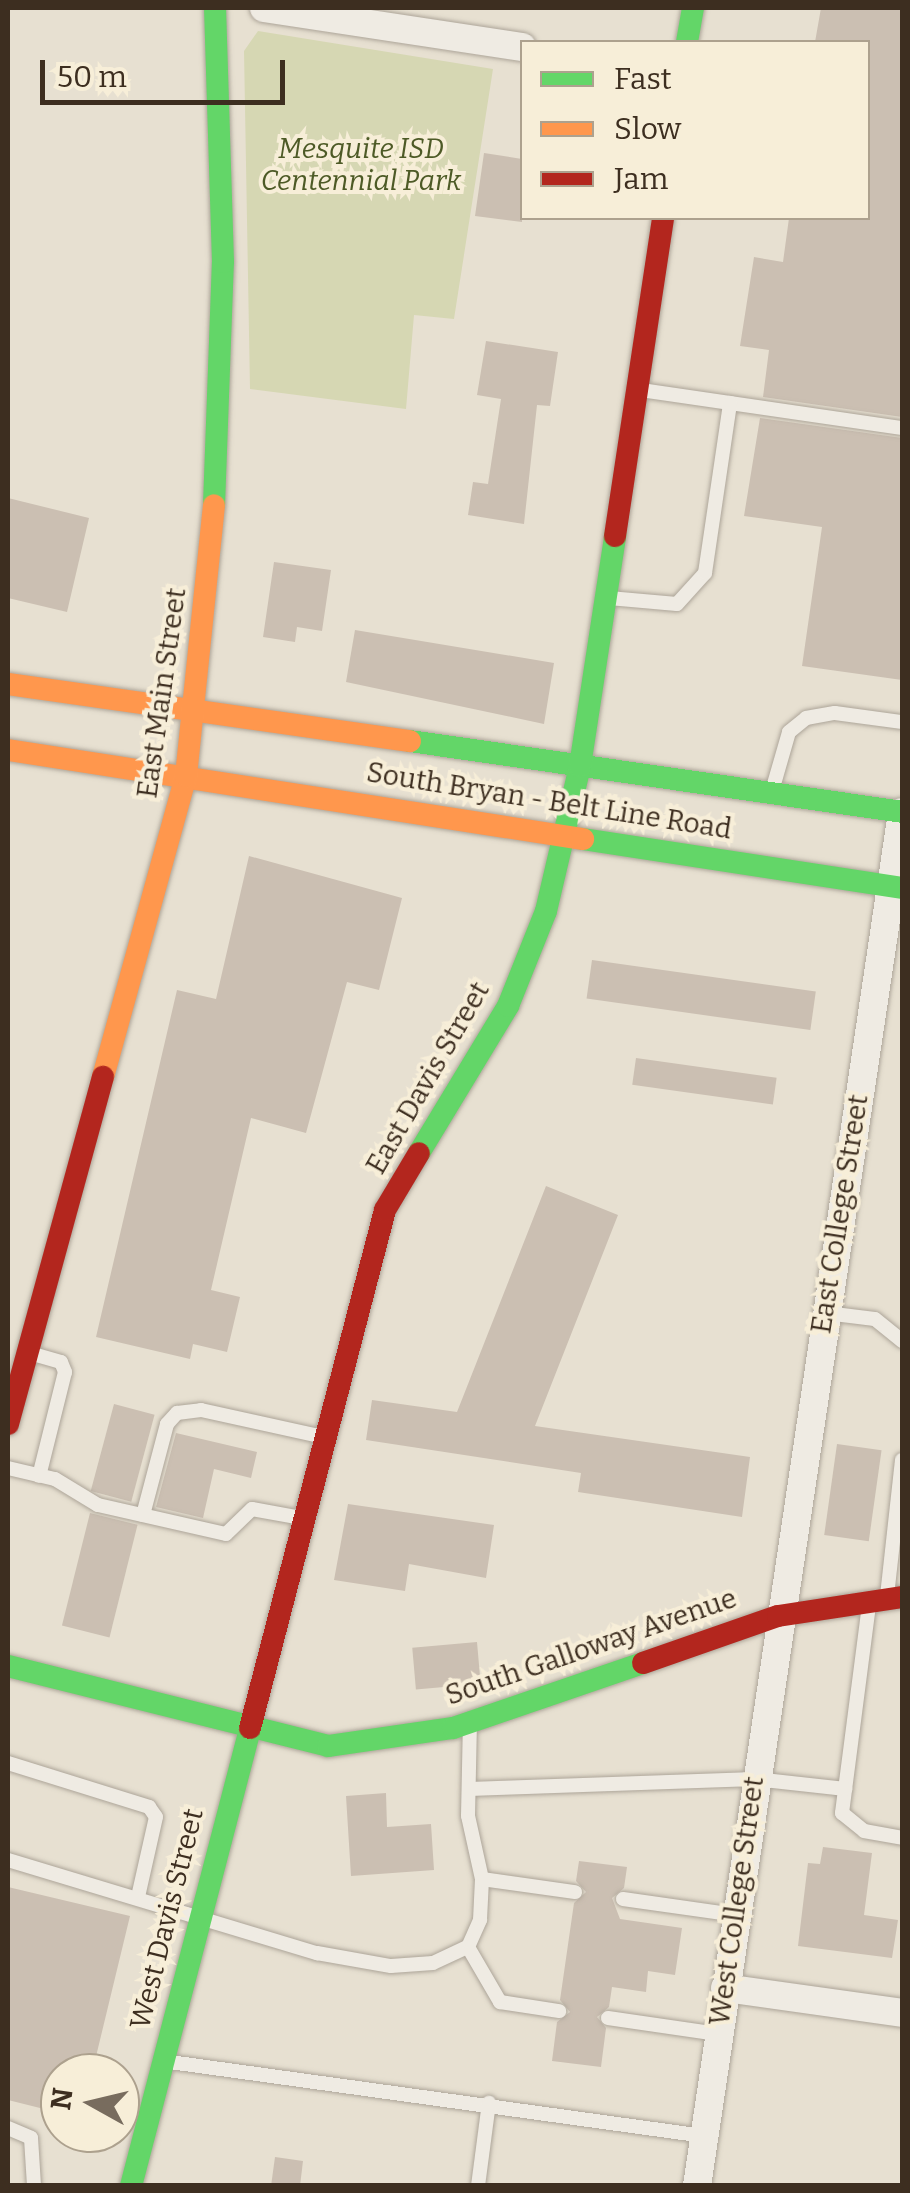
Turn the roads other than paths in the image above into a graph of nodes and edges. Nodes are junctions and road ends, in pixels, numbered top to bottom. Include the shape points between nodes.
1 (215, 8) edge
2 (264, 8) edge
3 (692, 8) edge
4 (687, 40) edge
5 (520, 47) edge
6 (663, 220) edge
7 (639, 390) junction
8 (730, 402) junction
9 (902, 428) edge
10 (608, 598) junction
11 (8, 684) edge
12 (194, 716) junction
13 (902, 722) edge
14 (8, 750) edge
15 (580, 766) junction
16 (186, 776) junction
17 (772, 792) junction
18 (902, 812) edge
19 (564, 832) junction
20 (896, 887) edge
21 (824, 1313) junction
22 (902, 1341) edge
23 (17, 1350) edge
24 (8, 1424) edge
25 (324, 1437) junction
26 (902, 1460) edge
27 (8, 1468) edge
28 (40, 1476) junction
29 (143, 1515) junction
30 (302, 1518) junction
31 (886, 1598) edge
32 (778, 1616) junction
33 (8, 1666) edge
34 (470, 1723) junction
35 (246, 1724) junction
36 (8, 1763) edge
37 (754, 1779) junction
38 (469, 1789) junction
39 (845, 1789) junction
40 (902, 1838) edge
41 (8, 1860) edge
42 (482, 1880) junction
43 (575, 1892) dead end
44 (138, 1896) junction
45 (623, 1899) dead end
46 (200, 1914) junction
47 (735, 1915) junction
48 (468, 1947) junction
49 (725, 1988) junction
50 (559, 2011) dead end
51 (902, 2013) edge
52 (608, 2018) dead end
53 (718, 2034) junction
54 (162, 2062) junction
55 (489, 2103) junction
56 (8, 2128) edge
57 (704, 2136) junction
58 (34, 2186) edge
59 (131, 2186) edge
60 (478, 2186) edge
61 (697, 2186) edge

1 - 12 main road, East Main Street via 223,262 213,520
2 - 5 street
3 - 4 main road
6 - 7 main road, East Davis Street
7 - 8 lane
7 - 10 main road, East Davis Street
8 - 9 lane
8 - 10 lane via 706,573 677,604
10 - 15 main road, East Davis Street
11 - 12 main road, South Bryan - Belt Line Road
12 - 15 main road, South Bryan - Belt Line Road
12 - 16 main road, East Main Street
13 - 17 lane via 835,713 806,718 788,732
14 - 16 main road, South Bryan - Belt Line Road
15 - 17 main road, South Bryan - Belt Line Road
15 - 19 main road, East Davis Street
16 - 19 main road, South Bryan - Belt Line Road
16 - 23 main road, East Main Street
17 - 18 main road, South Bryan - Belt Line Road
18 - 20 street, East College Street
19 - 20 main road, South Bryan - Belt Line Road
19 - 25 main road, East Davis Street via 546,912 508,1006 385,1210
20 - 21 street, East College Street
21 - 22 lane via 875,1319
21 - 32 street, East College Street
23 - 24 main road, East Main Street
23 - 28 lane via 62,1362 65,1372
25 - 29 lane via 201,1410 177,1413 166,1424
25 - 30 main road, East Davis Street
26 - 31 lane
27 - 28 lane
28 - 29 lane via 98,1505
29 - 30 lane via 226,1534 252,1508
30 - 35 main road, East Davis Street
31 - 32 main road, South Galloway Avenue
31 - 39 lane
32 - 34 main road, South Galloway Avenue via 659,1651
32 - 37 street, West College Street
33 - 35 main road, South Galloway Avenue
34 - 35 main road, South Galloway Avenue via 328,1746
34 - 38 lane
35 - 46 main road, West Davis Street
36 - 44 lane via 150,1807 156,1817
37 - 38 lane
37 - 39 lane
37 - 47 street, West College Street
38 - 42 lane
39 - 40 lane via 842,1812 864,1831
41 - 44 lane
42 - 43 lane
42 - 48 lane via 480,1920
44 - 46 lane
45 - 47 lane
46 - 48 lane via 318,1953 391,1966 432,1963
46 - 54 main road, West Davis Street
47 - 49 street, West College Street
48 - 50 lane via 500,2002
49 - 51 street
49 - 53 street, West College Street
52 - 53 lane
53 - 57 street, West College Street
54 - 55 lane
54 - 59 main road, West Davis Street
55 - 57 lane
55 - 60 lane
56 - 58 lane via 31,2138
57 - 61 street, West College Street

